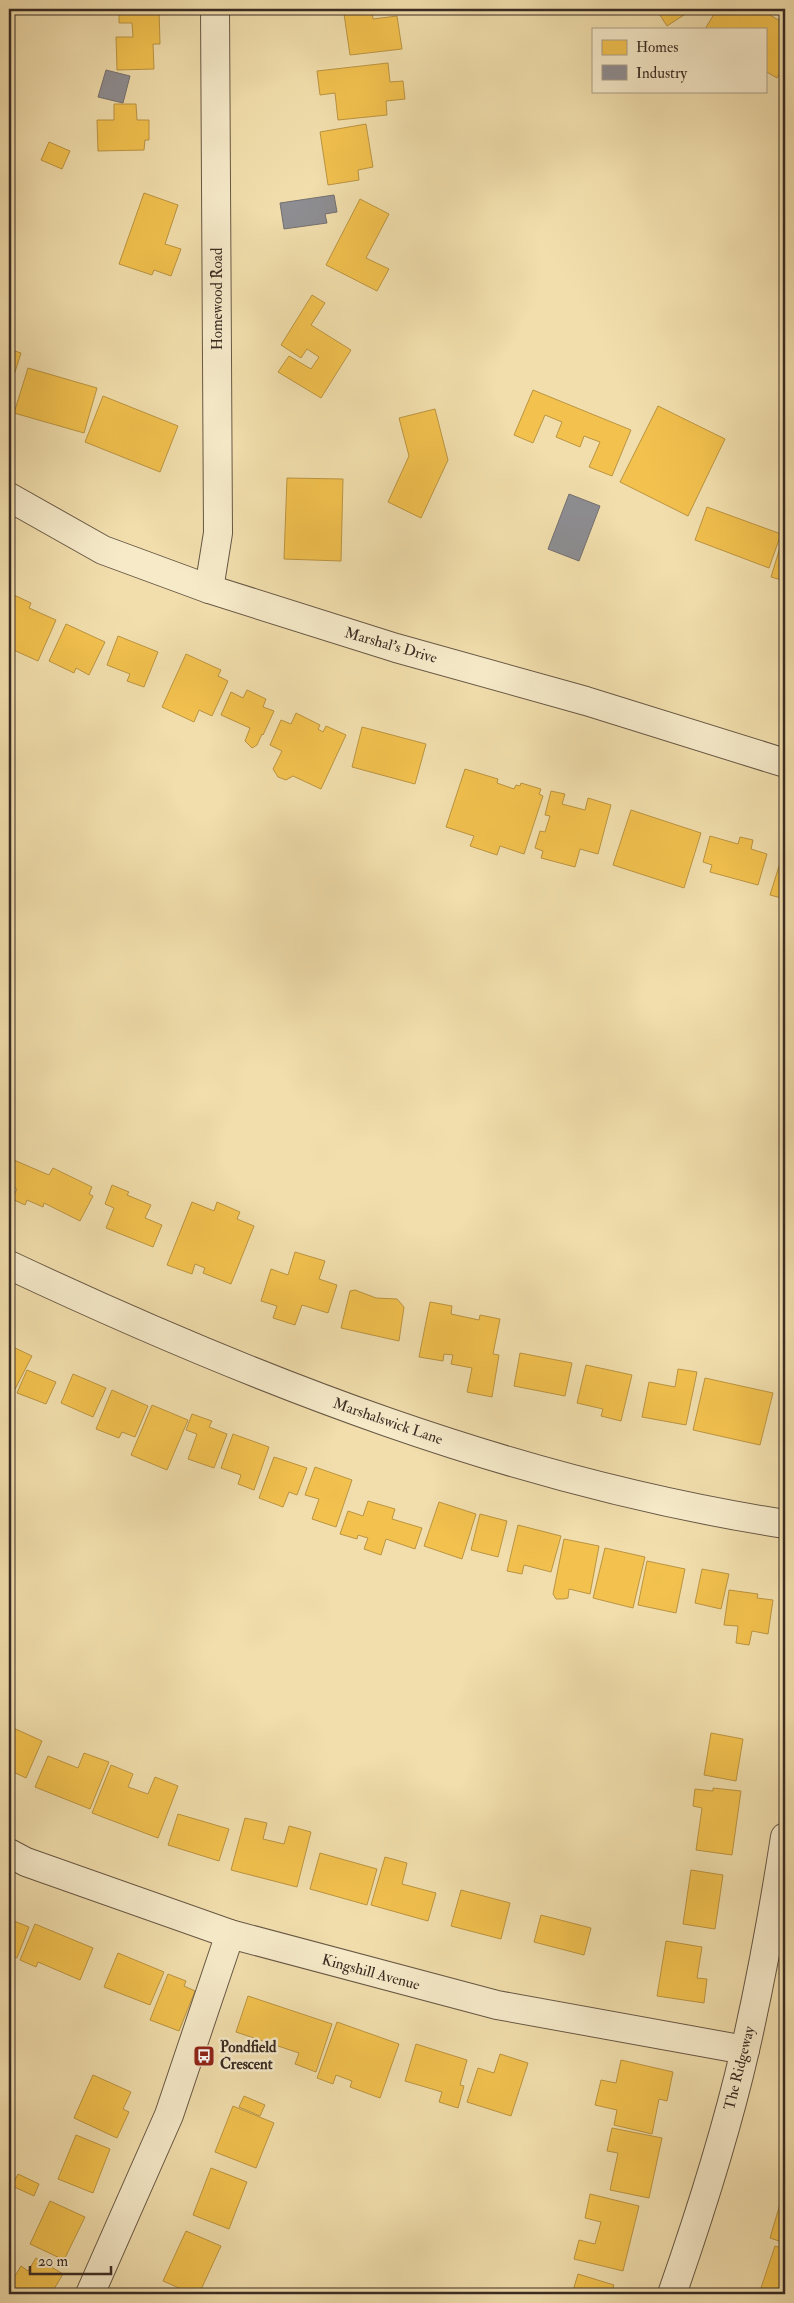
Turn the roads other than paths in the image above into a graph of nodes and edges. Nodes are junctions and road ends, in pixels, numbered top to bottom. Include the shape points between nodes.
1 (216, 9) edge
2 (9, 498) edge
3 (209, 589) junction
4 (785, 763) edge
5 (9, 1264) edge
6 (785, 1524) edge
7 (785, 1837) edge
8 (9, 1853) edge
9 (230, 1934) junction
10 (745, 2050) junction
11 (90, 2294) edge
12 (672, 2294) edge

1 - 3 street, Homewood Road via 218,533
2 - 3 street, Marshal's Drive via 103,550
3 - 4 street, Marshal's Drive
5 - 6 street, Marshalswick Lane via 130,1321 381,1421 602,1487 716,1513
7 - 10 street, The Ridgeway
8 - 9 street, Kingshill Avenue via 26,1862
9 - 10 street, Kingshill Avenue via 497,2005
9 - 11 street via 169,2115
10 - 12 street, The Ridgeway via 699,2217

